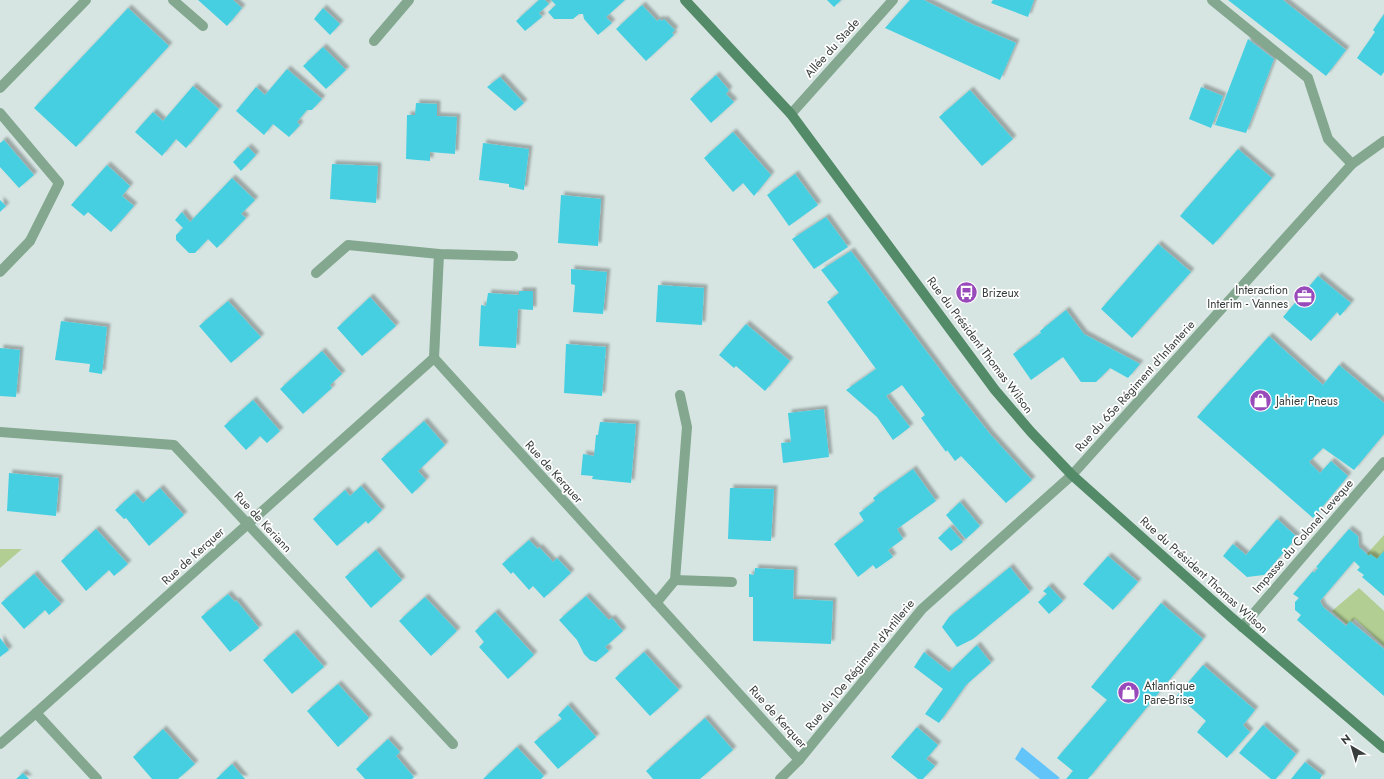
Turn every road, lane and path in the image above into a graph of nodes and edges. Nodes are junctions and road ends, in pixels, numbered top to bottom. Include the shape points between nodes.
1 (86, 0) edge
2 (173, 0) edge
3 (408, 0) edge
4 (685, 0) edge
5 (893, 0) edge
6 (1212, 0) edge
7 (203, 26) dead end
8 (374, 41) dead end
9 (0, 88) edge
10 (0, 113) edge
11 (791, 114) junction
12 (1384, 141) edge
13 (1352, 164) junction
14 (438, 254) junction
15 (513, 256) dead end
16 (0, 272) edge
17 (316, 273) dead end
18 (434, 358) junction
19 (680, 395) dead end
20 (0, 432) edge
21 (1384, 462) edge
22 (1072, 476) junction
23 (248, 524) junction
24 (675, 580) junction
25 (732, 582) dead end
26 (656, 603) junction
27 (1242, 627) junction
28 (36, 713) junction
29 (0, 744) edge
30 (453, 744) dead end
31 (1384, 748) edge
32 (799, 760) junction
33 (97, 779) edge
34 (780, 779) edge

1 - 9 street
2 - 7 street
3 - 8 street
4 - 11 street, Rue du Président Thomas Wilson
5 - 11 street, Allée du Stade
6 - 13 street via 1308,78 1328,139
10 - 16 street via 59,183 30,241
11 - 22 street, Rue du Président Thomas Wilson via 995,390
12 - 13 street, Rue du 65e Régiment d'Infanterie
13 - 22 street, Rue du 65e Régiment d'Infanterie
14 - 15 street
14 - 17 street via 348,246
14 - 18 street
18 - 23 street, Rue de Kerquer
18 - 26 street, Rue de Kerquer
19 - 24 street via 687,427
20 - 23 street, Rue de Keriann via 174,445
21 - 27 street, Impasse du Colonel Leveque
22 - 27 street, Rue du Président Thomas Wilson
22 - 32 street, Rue du 10e Régiment d'Artillerie via 922,609
23 - 28 street, Rue de Kerquer
23 - 30 street, Rue de Keriann
24 - 25 street
24 - 26 street
26 - 32 street, Rue de Kerquer
27 - 31 street, Rue du Président Thomas Wilson
28 - 29 street, Rue de Kerquer
28 - 33 street
32 - 34 street, Rue du 10e Régiment d'Artillerie

